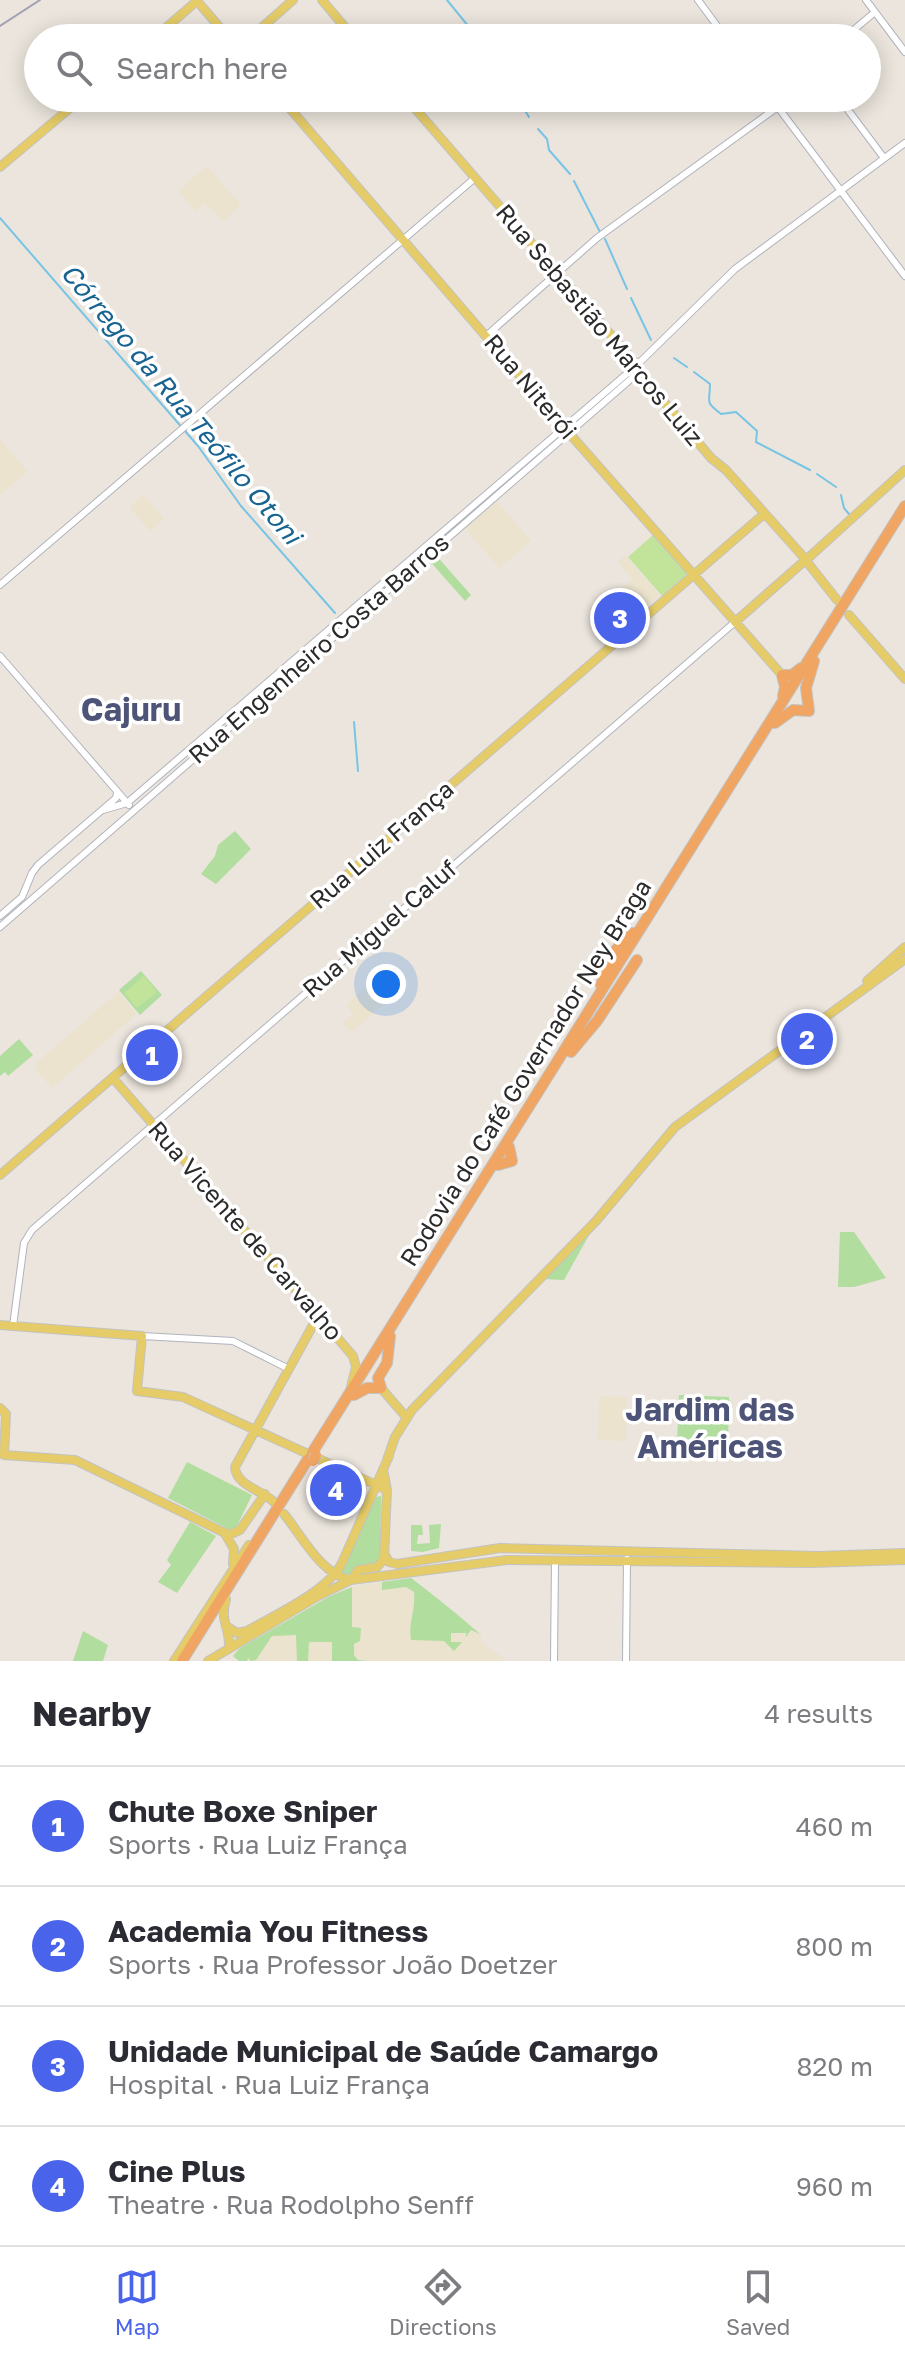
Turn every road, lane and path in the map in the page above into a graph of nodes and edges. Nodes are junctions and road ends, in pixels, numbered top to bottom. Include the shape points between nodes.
1 (198, 0) edge
2 (293, 0) edge
3 (322, 0) edge
4 (698, 0) edge
5 (866, 0) edge
6 (875, 12) junction
7 (170, 24) edge
8 (218, 24) edge
9 (266, 24) edge
10 (342, 24) edge
11 (716, 24) edge
12 (861, 24) edge
13 (905, 52) edge
14 (65, 112) edge
15 (293, 112) edge
16 (418, 112) edge
17 (771, 112) edge
18 (782, 112) edge
19 (850, 112) edge
20 (905, 143) edge
21 (884, 158) junction
22 (0, 167) edge
23 (475, 178) junction
24 (841, 190) junction
25 (404, 240) junction
26 (558, 274) junction
27 (905, 276) edge
28 (486, 336) junction
29 (638, 368) junction
30 (567, 430) junction
31 (905, 470) edge
32 (905, 506) edge
33 (764, 514) junction
34 (905, 515) edge
35 (804, 562) junction
36 (694, 574) junction
37 (0, 585) edge
38 (837, 600) dead end
39 (849, 615) dead end
40 (735, 622) junction
41 (0, 656) edge
42 (810, 662) junction
43 (782, 675) junction
44 (905, 679) edge
45 (781, 704) junction
46 (775, 723) junction
47 (117, 792) junction
48 (130, 807) junction
49 (103, 810) junction
50 (30, 878) junction
51 (38, 894) junction
52 (0, 916) edge
53 (0, 927) edge
54 (905, 947) edge
55 (905, 959) edge
56 (637, 960) dead end
57 (838, 1008) junction
58 (571, 1052) junction
59 (113, 1078) junction
60 (154, 1125) junction
61 (0, 1175) edge
62 (318, 1316) junction
63 (0, 1325) edge
64 (13, 1326) junction
65 (142, 1336) junction
66 (390, 1336) junction
67 (289, 1369) junction
68 (381, 1388) junction
69 (352, 1393) junction
70 (3, 1410) edge
71 (405, 1420) junction
72 (255, 1430) junction
73 (312, 1457) junction
74 (385, 1464) junction
75 (375, 1485) junction
76 (387, 1490) junction
77 (265, 1494) junction
78 (371, 1496) junction
79 (275, 1503) dead end
80 (284, 1514) dead end
81 (272, 1516) junction
82 (223, 1532) junction
83 (239, 1542) junction
84 (518, 1548) junction
85 (529, 1549) junction
86 (905, 1553) edge
87 (385, 1555) junction
88 (627, 1556) junction
89 (851, 1559) junction
90 (516, 1560) junction
91 (531, 1560) junction
92 (555, 1560) junction
93 (905, 1560) edge
94 (232, 1569) junction
95 (334, 1575) junction
96 (351, 1580) junction
97 (226, 1599) junction
98 (290, 1609) junction
99 (226, 1626) junction
100 (229, 1649) junction
101 (174, 1661) edge
102 (185, 1661) edge
103 (208, 1661) edge
104 (554, 1661) edge
105 (626, 1661) edge

1 - 7 main road
1 - 8 main road
2 - 9 main road
3 - 10 main road
4 - 11 street
5 - 6 street
6 - 12 street
6 - 13 street
14 - 22 main road
15 - 25 main road, Rua Niterói
16 - 23 main road, Rua Sebastião Marcos Luiz
17 - 26 street via 597,238
18 - 24 street
19 - 21 street
20 - 21 street, Rua Engenheiro Costa Barros
21 - 24 street, Rua Engenheiro Costa Barros
23 - 25 street
23 - 26 main road, Rua Sebastião Marcos Luiz
24 - 27 street
24 - 29 street, Rua Engenheiro Costa Barros via 735,269
25 - 28 main road, Rua Niterói
25 - 37 street
26 - 28 street
26 - 29 main road, Rua Sebastião Marcos Luiz
28 - 30 main road, Rua Niterói
29 - 30 street, Rua Engenheiro Costa Barros
29 - 33 main road, Rua Sebastião Marcos Luiz
30 - 36 main road, Rua Niterói
30 - 48 street, Rua Engenheiro Costa Barros
31 - 35 main road, Rua Miguel Caluf
32 - 42 highway, Rodovia do Café Governador Ney Braga
33 - 35 main road, Rua Sebastião Marcos Luiz
33 - 36 main road, Rua Luiz França
34 - 42 highway, Rodovia do Café Governador Ney Braga
35 - 38 main road
35 - 40 main road, Rua Miguel Caluf
36 - 40 main road, Rua Niterói
36 - 59 main road, Rua Luiz França
39 - 44 main road
40 - 43 main road, Rua Niterói
40 - 60 street, Rua Miguel Caluf
41 - 47 street
42 - 43 highway via 792,675
42 - 45 highway, Rodovia do Café Governador Ney Braga
42 - 46 highway, Rodovia do Café Governador Ney Braga
42 - 46 highway via 804,701
43 - 45 highway
45 - 69 highway, Rodovia do Café Governador Ney Braga via 650,913 611,956 585,1017
46 - 58 highway, Rodovia do Café Governador Ney Braga
47 - 48 street
47 - 49 street, Rua Engenheiro Costa Barros
48 - 49 street, Rua Engenheiro Costa Barros
48 - 51 street, Rua Engenheiro Costa Barros
49 - 50 street, Rua Engenheiro Costa Barros via 38,865
50 - 51 street
50 - 52 street, Rua Engenheiro Costa Barros via 22,897
51 - 53 street, Rua Engenheiro Costa Barros
54 - 57 main road
55 - 57 main road
56 - 58 highway
57 - 71 main road via 686,1118 596,1221
58 - 66 highway, Rodovia do Café Governador Ney Braga via 509,1147 512,1161 498,1165
59 - 60 main road, Rua Vicente de Carvalho
59 - 61 main road, Rua Luiz França
60 - 62 main road, Rua Vicente de Carvalho
60 - 64 street, Rua Miguel Caluf via 27,1237
62 - 67 main road
62 - 69 main road, Rua Vicente de Carvalho via 353,1356
63 - 64 main road
64 - 65 main road
65 - 67 street via 233,1341
65 - 72 main road via 137,1391 180,1396
66 - 68 highway via 387,1363 378,1378
66 - 69 highway, Rodovia do Café Governador Ney Braga
67 - 72 main road
68 - 69 highway
68 - 71 main road
69 - 73 highway, Rodovia do Café Governador Ney Braga
70 - 82 main road via 4,1455 75,1460
71 - 74 main road
72 - 73 main road
72 - 77 main road via 235,1475
73 - 75 main road
73 - 81 highway, Rodovia do Café Governador Ney Braga
73 - 97 highway, Rodovia do Café Governador Ney Braga
74 - 75 main road
74 - 76 main road
75 - 76 main road
75 - 78 main road
76 - 78 main road
76 - 87 main road
77 - 79 main road
77 - 83 main road
78 - 95 main road
80 - 95 main road
81 - 83 highway
81 - 102 highway, Rodovia do Café Governador Ney Braga
82 - 83 main road
82 - 83 main road
83 - 94 main road
83 - 94 main road
84 - 85 main road
84 - 87 main road via 397,1564
84 - 90 main road via 521,1556
85 - 88 main road
85 - 91 main road via 526,1555
86 - 89 main road
87 - 96 main road via 382,1564 358,1570
88 - 89 main road
88 - 92 main road
88 - 105 street
89 - 93 main road
90 - 91 main road
90 - 96 main road
91 - 92 main road
92 - 104 street
94 - 101 main road
95 - 96 main road
95 - 98 main road
96 - 98 main road
97 - 99 main road
97 - 102 highway, Rodovia do Café Governador Ney Braga
98 - 99 main road via 241,1633
98 - 100 main road
99 - 100 main road
100 - 103 main road

